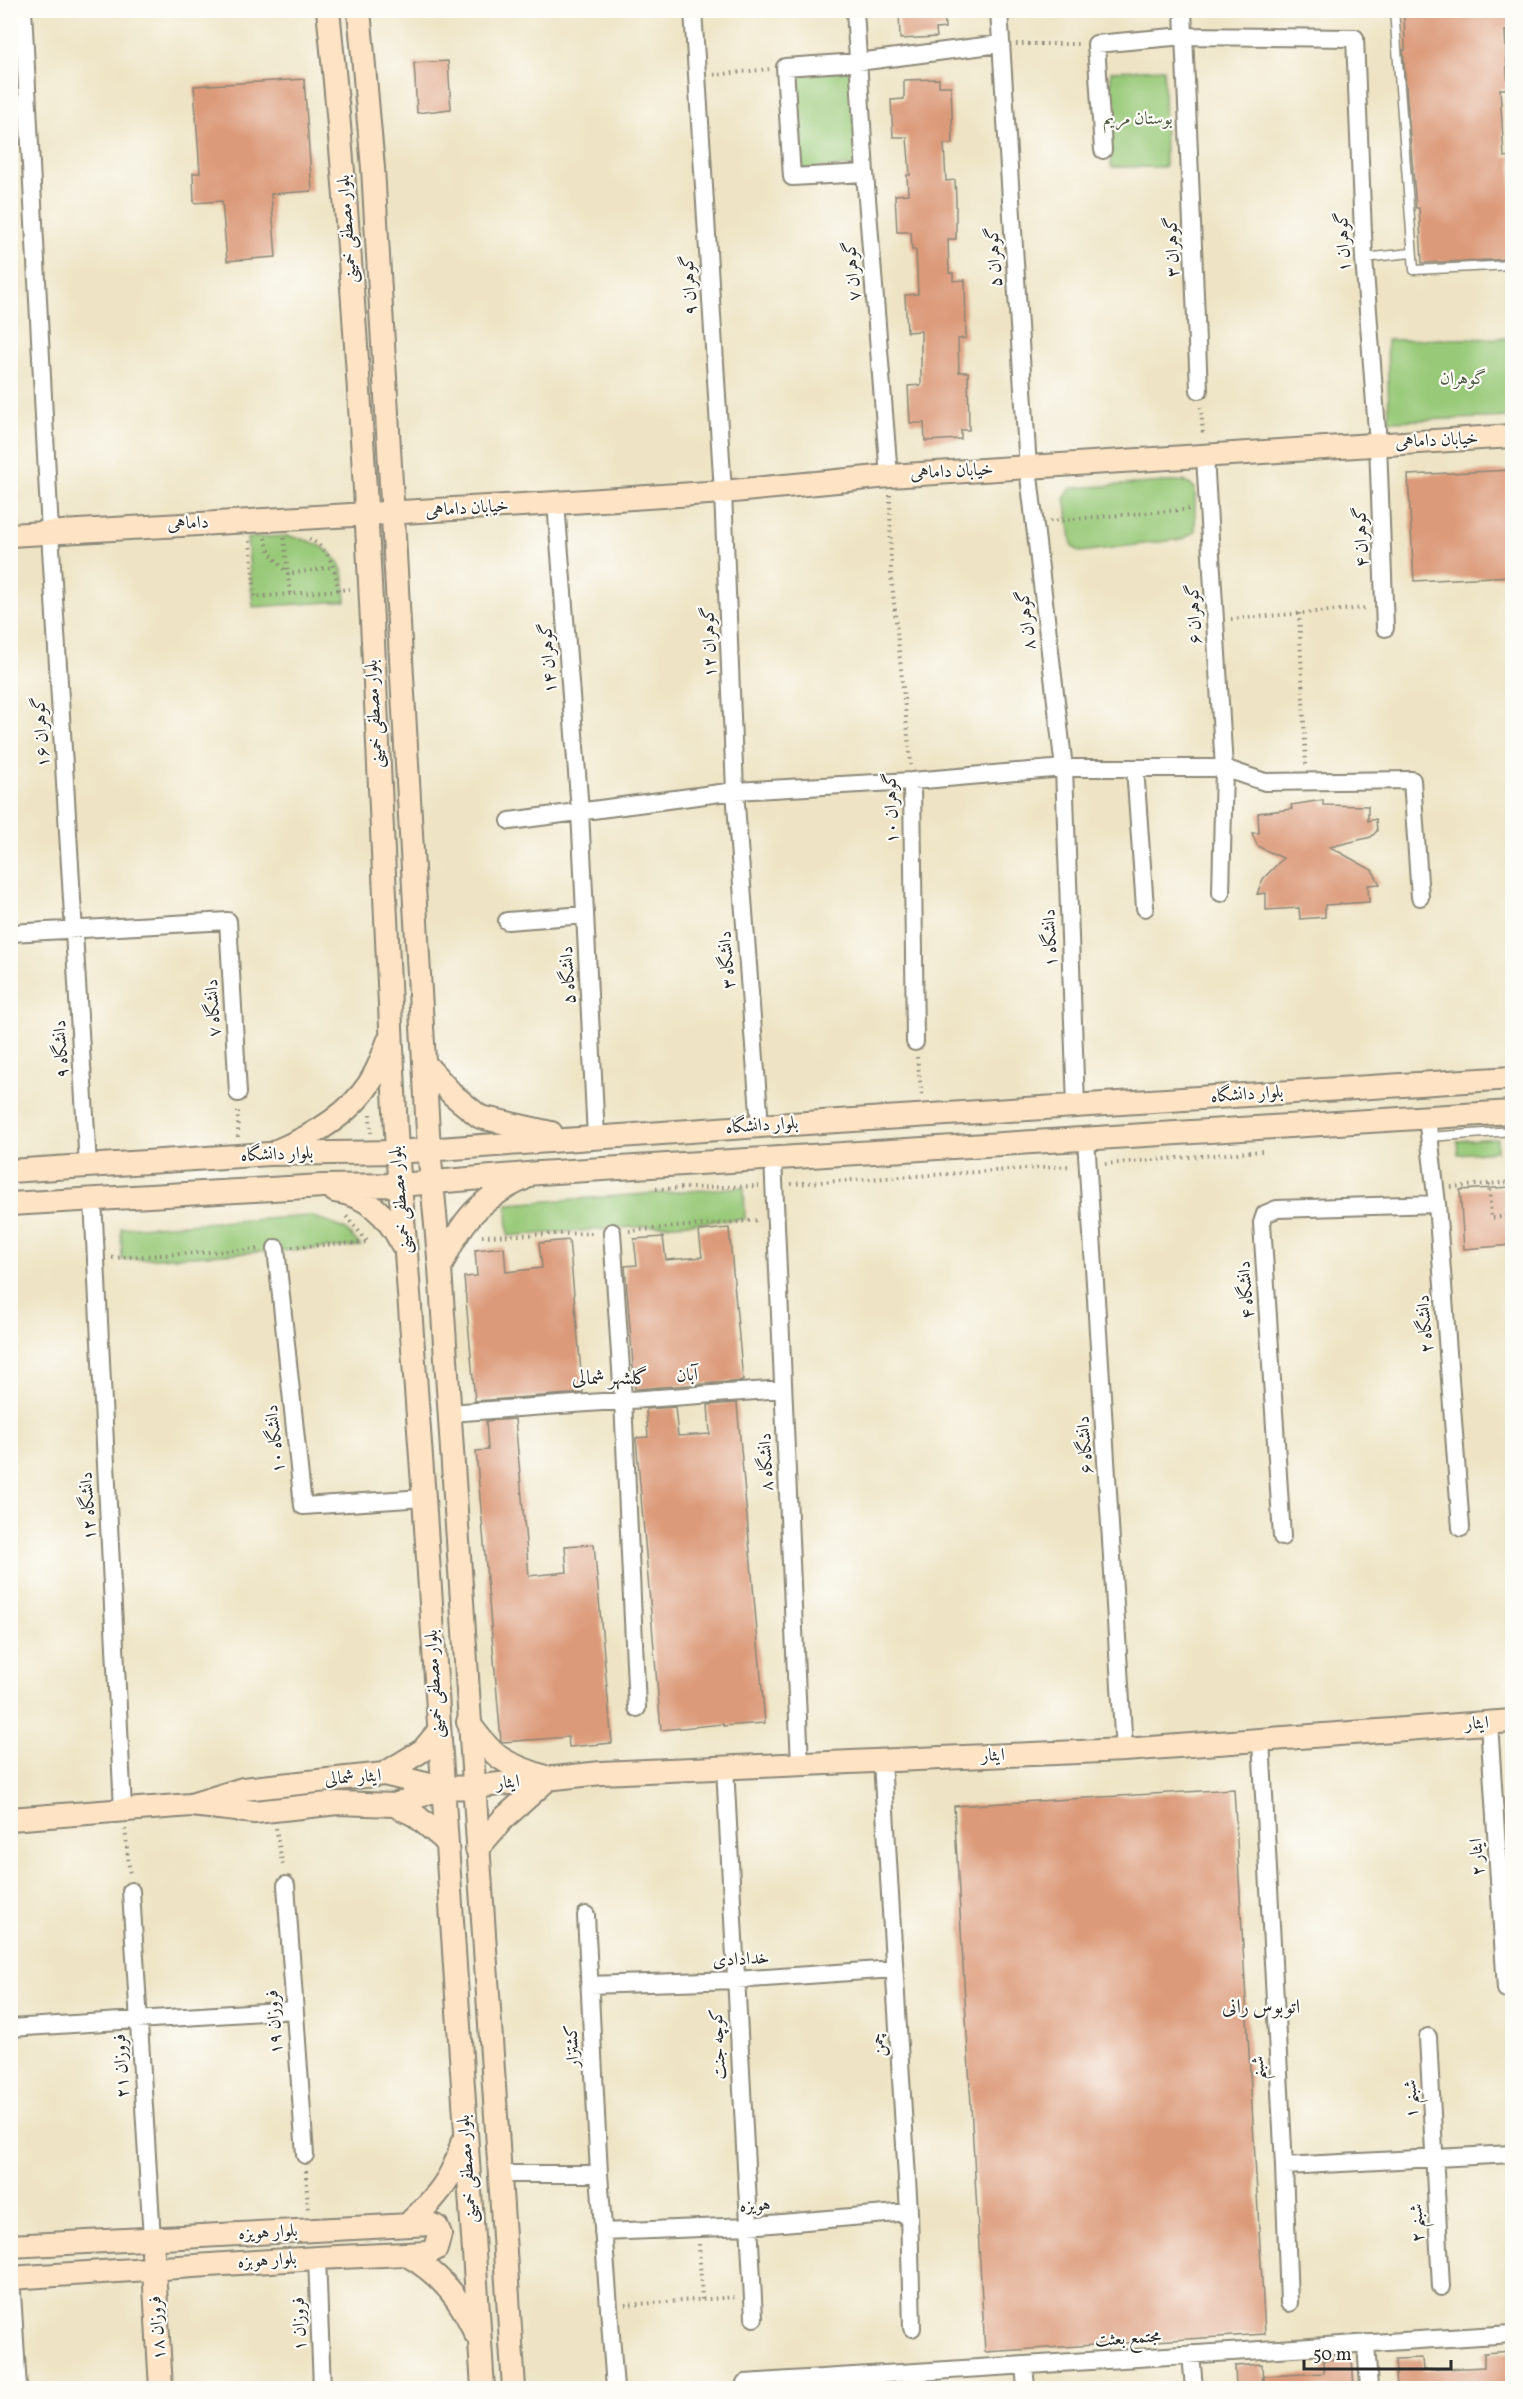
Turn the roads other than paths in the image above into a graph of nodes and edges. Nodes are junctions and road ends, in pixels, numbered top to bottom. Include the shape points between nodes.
1 (23, 10) edge
2 (328, 10) edge
3 (359, 10) edge
4 (693, 10) edge
5 (855, 10) edge
6 (999, 10) edge
7 (1183, 10) edge
8 (1394, 10) edge
9 (1184, 36) junction
10 (1000, 44) junction
11 (858, 62) junction
12 (1103, 150) dead end
13 (865, 173) junction
14 (1411, 253) junction
15 (1364, 258) junction
16 (1512, 265) edge
17 (1199, 390) road end
18 (1512, 436) edge
19 (1378, 444) junction
20 (1205, 457) junction
21 (1028, 468) junction
22 (890, 476) junction
23 (723, 492) junction
24 (556, 503) junction
25 (366, 514) junction
26 (392, 514) junction
27 (50, 532) junction
28 (10, 535) edge
29 (1385, 628) dead end
30 (1064, 768) junction
31 (1135, 768) junction
32 (1224, 768) junction
33 (912, 781) junction
34 (735, 792) junction
35 (580, 811) junction
36 (510, 821) dead end
37 (1221, 893) dead end
38 (1420, 897) dead end
39 (1145, 908) dead end
40 (585, 915) junction
41 (507, 921) dead end
42 (74, 930) junction
43 (10, 933) edge
44 (391, 1032) junction
45 (915, 1042) road end
46 (424, 1063) junction
47 (1512, 1078) edge
48 (238, 1093) road end
49 (1076, 1106) junction
50 (1512, 1112) edge
51 (760, 1126) junction
52 (1428, 1127) junction
53 (1512, 1131) edge
54 (586, 1138) junction
55 (1086, 1138) junction
56 (429, 1149) junction
57 (397, 1152) junction
58 (269, 1154) junction
59 (773, 1158) junction
60 (88, 1166) junction
61 (10, 1171) edge
62 (534, 1174) junction
63 (432, 1182) junction
64 (400, 1185) junction
65 (298, 1187) junction
66 (1436, 1196) junction
67 (93, 1199) junction
68 (10, 1204) edge
69 (612, 1232) dead end
70 (276, 1248) road end
71 (406, 1253) junction
72 (440, 1268) junction
73 (783, 1389) junction
74 (623, 1400) junction
75 (449, 1413) junction
76 (424, 1498) junction
77 (1461, 1528) dead end
78 (1282, 1537) dead end
79 (637, 1708) dead end
80 (1512, 1721) edge
81 (468, 1722) junction
82 (1490, 1723) junction
83 (438, 1732) junction
84 (1261, 1740) junction
85 (1124, 1750) junction
86 (882, 1761) junction
87 (800, 1764) junction
88 (725, 1767) junction
89 (384, 1774) junction
90 (549, 1778) junction
91 (473, 1787) junction
92 (442, 1788) junction
93 (394, 1804) junction
94 (191, 1805) junction
95 (123, 1810) junction
96 (10, 1820) edge
97 (445, 1840) junction
98 (477, 1849) junction
99 (286, 1886) road end
100 (131, 1891) road end
101 (586, 1915) dead end
102 (894, 1969) junction
103 (736, 1980) junction
104 (589, 1985) junction
105 (1506, 1989) dead end
106 (294, 2010) junction
107 (139, 2020) junction
108 (10, 2028) edge
109 (1428, 2037) dead end
110 (465, 2126) junction
111 (1512, 2154) edge
112 (305, 2155) road end
113 (1435, 2158) junction
114 (1284, 2166) junction
115 (501, 2174) junction
116 (599, 2174) junction
117 (909, 2212) junction
118 (407, 2224) junction
119 (748, 2226) junction
120 (603, 2232) junction
121 (152, 2239) junction
122 (10, 2246) edge
123 (407, 2255) junction
124 (317, 2258) junction
125 (154, 2268) junction
126 (11, 2278) edge
127 (1441, 2287) dead end
128 (1289, 2303) dead end
129 (754, 2318) dead end
130 (912, 2328) dead end
131 (1512, 2334) edge
132 (479, 2343) junction
133 (1366, 2343) junction
134 (1191, 2354) junction
135 (1024, 2365) junction
136 (875, 2382) edge
137 (745, 2384) dead end
138 (18, 2388) edge
139 (161, 2388) edge
140 (322, 2388) edge
141 (483, 2388) edge
142 (514, 2388) edge
143 (615, 2388) edge
144 (1026, 2388) edge
145 (1194, 2388) edge
146 (1369, 2388) edge

1 - 27 street, گوهران ۱۶
2 - 25 main road, بلوار مصطفی خمینی via 343,160
3 - 26 main road, بلوار مصطفی خمینی via 373,168
4 - 23 street, گوهران ۹
5 - 11 street, گوهران ۷
6 - 10 street, گوهران ۵
7 - 9 street, گوهران ۳
8 - 14 lane
9 - 12 street via 1096,44
9 - 15 street, گوهران ۱ via 1355,38
9 - 17 street, گوهران ۳
10 - 11 street
10 - 21 street, گوهران ۵
11 - 13 street, گوهران ۷
11 - 13 street via 785,67 792,177
13 - 22 street, گوهران ۷
14 - 15 lane
14 - 16 lane via 1414,270
15 - 19 street, گوهران ۱
18 - 19 main road, خیابان داماهی
19 - 20 main road, خیابان داماهی
19 - 29 street, گوهران ۴
20 - 21 main road, خیابان داماهی
20 - 32 street, گوهران ۶
21 - 22 main road, خیابان داماهی
21 - 30 street, گوهران ۸
22 - 23 main road, خیابان داماهی
23 - 24 main road, خیابان داماهی
23 - 34 street, گوهران ۱۲
24 - 26 main road, خیابان داماهی
24 - 35 street, گوهران ۱۴
25 - 26 main road, خیابان داماهی
25 - 27 main road, داماهی via 254,530
25 - 44 main road, بلوار مصطفی خمینی
26 - 46 main road, بلوار مصطفی خمینی
27 - 28 main road, داماهی
27 - 42 street, گوهران ۱۶
30 - 31 street
30 - 33 street
30 - 49 street, دانشگاه ۱
31 - 32 street
31 - 39 street
32 - 37 street, گوهران ۶
32 - 38 street via 1265,782 1412,780
33 - 34 street
33 - 45 street, گوهران ۱۰
34 - 35 street
34 - 51 street, دانشگاه ۳
35 - 36 street
35 - 40 street, دانشگاه ۵
40 - 41 street
40 - 54 street, دانشگاه ۵
42 - 43 street
42 - 48 street, دانشگاه ۷ via 228,921
42 - 60 street, دانشگاه ۹
44 - 57 main road, بلوار مصطفی خمینی
44 - 58 main road via 369,1085 352,1103 302,1140
46 - 54 main road via 480,1117
46 - 56 main road, بلوار مصطفی خمینی
47 - 49 main road, بلوار دانشگاه
49 - 51 main road, بلوار دانشگاه
50 - 52 main road, بلوار دانشگاه
51 - 54 main road, بلوار دانشگاه
52 - 53 lane
52 - 55 main road, بلوار دانشگاه
52 - 66 street, دانشگاه ۲
54 - 56 main road, بلوار دانشگاه
55 - 59 main road, بلوار دانشگاه
55 - 85 street, دانشگاه ۶
56 - 57 main road, بلوار دانشگاه
56 - 63 main road, بلوار مصطفی خمینی
57 - 58 main road, بلوار دانشگاه
57 - 64 main road, بلوار مصطفی خمینی
58 - 60 main road, بلوار دانشگاه
59 - 62 main road, بلوار دانشگاه
59 - 73 street, دانشگاه ۸
60 - 61 main road, بلوار دانشگاه
62 - 63 main road, بلوار دانشگاه
62 - 72 main road via 503,1188 478,1206 454,1237
63 - 64 main road, بلوار دانشگاه
63 - 72 main road, بلوار مصطفی خمینی
64 - 65 main road, بلوار دانشگاه
64 - 71 main road, بلوار مصطفی خمینی
65 - 67 main road, بلوار دانشگاه
65 - 71 main road via 340,1192 366,1201 385,1216
66 - 77 street, دانشگاه ۲
66 - 78 street, دانشگاه ۴ via 1277,1209 1265,1215 1262,1223
67 - 68 main road, بلوار دانشگاه
67 - 95 street, دانشگاه ۱۲
69 - 74 street
70 - 76 street, دانشگاه ۱۰ via 303,1506
71 - 76 main road, بلوار مصطفی خمینی
72 - 75 main road, بلوار مصطفی خمینی
73 - 74 street, آبان
73 - 87 street, دانشگاه ۸
74 - 75 street, آبان
74 - 79 street
75 - 81 main road, بلوار مصطفی خمینی
76 - 83 main road, بلوار مصطفی خمینی
80 - 82 main road, ایثار
81 - 90 main road via 494,1754 508,1764
81 - 91 main road, بلوار مصطفی خمینی
82 - 84 main road, ایثار
82 - 105 street, ایثار ۲
83 - 89 main road via 423,1750
83 - 92 main road, بلوار مصطفی خمینی
84 - 85 main road, ایثار
84 - 114 street, شبنم
85 - 86 main road, ایثار
86 - 87 main road, ایثار
86 - 102 street, چمن
87 - 88 main road, ایثار
88 - 90 main road, ایثار
88 - 103 street, کوچه جنت
89 - 92 main road, ایثار شمالی
89 - 94 main road, ایثار شمالی via 243,1789
90 - 91 main road, ایثار
90 - 98 main road via 502,1819
91 - 92 main road, ایثار
91 - 98 main road, بلوار مصطفی خمینی
92 - 93 main road, ایثار شمالی
92 - 97 main road, بلوار مصطفی خمینی
93 - 94 main road, ایثار شمالی via 338,1803 255,1812
93 - 97 main road via 415,1815
94 - 95 main road, ایثار شمالی
95 - 96 main road, ایثار شمالی
97 - 110 main road, بلوار مصطفی خمینی
98 - 115 main road, بلوار مصطفی خمینی
99 - 106 street, فروزان ۱۹
100 - 107 street, فروزان ۲۱
101 - 104 street, کشتزار
102 - 103 street, خدادادی
102 - 117 street, چمن
103 - 104 street, خدادادی
103 - 119 street, کوچه جنت
104 - 116 street, کشتزار
106 - 107 street
106 - 112 street, فروزان ۱۹
107 - 108 street
107 - 121 street, فروزان ۲۱
109 - 113 street, شبنم ۱
110 - 118 main road via 459,2159 449,2180
110 - 132 main road, بلوار مصطفی خمینی
111 - 113 street
113 - 114 street
113 - 127 street, شبنم ۲
114 - 128 street, شبنم
115 - 116 street
115 - 142 main road, بلوار مصطفی خمینی
116 - 120 street, کشتزار
117 - 119 street, هویزه
117 - 130 street, چمن
118 - 121 main road, بلوار هویزه
118 - 123 main road, بلوار هویزه via 430,2224 440,2234 436,2249
119 - 120 street, هویزه
119 - 129 street, کوچه جنت
120 - 143 street, کشتزار
121 - 122 main road, بلوار هویزه
121 - 125 main road, فروزان ۱۸
123 - 124 main road, بلوار هوبزه
123 - 132 main road via 441,2278 471,2322
124 - 125 main road, بلوار هوبزه
124 - 140 street, فروزان ۱
125 - 126 main road, بلوار هوبزه
125 - 139 main road, فروزان ۱۸
126 - 138 street
131 - 133 street, مجتمع بعثت
132 - 141 main road, بلوار مصطفی خمینی
133 - 134 street, مجتمع بعثت
133 - 146 street
134 - 135 street, مجتمع بعثت
134 - 145 street
135 - 136 street, مجتمع بعثت
135 - 144 street
136 - 137 street, مجتمع بعثت

